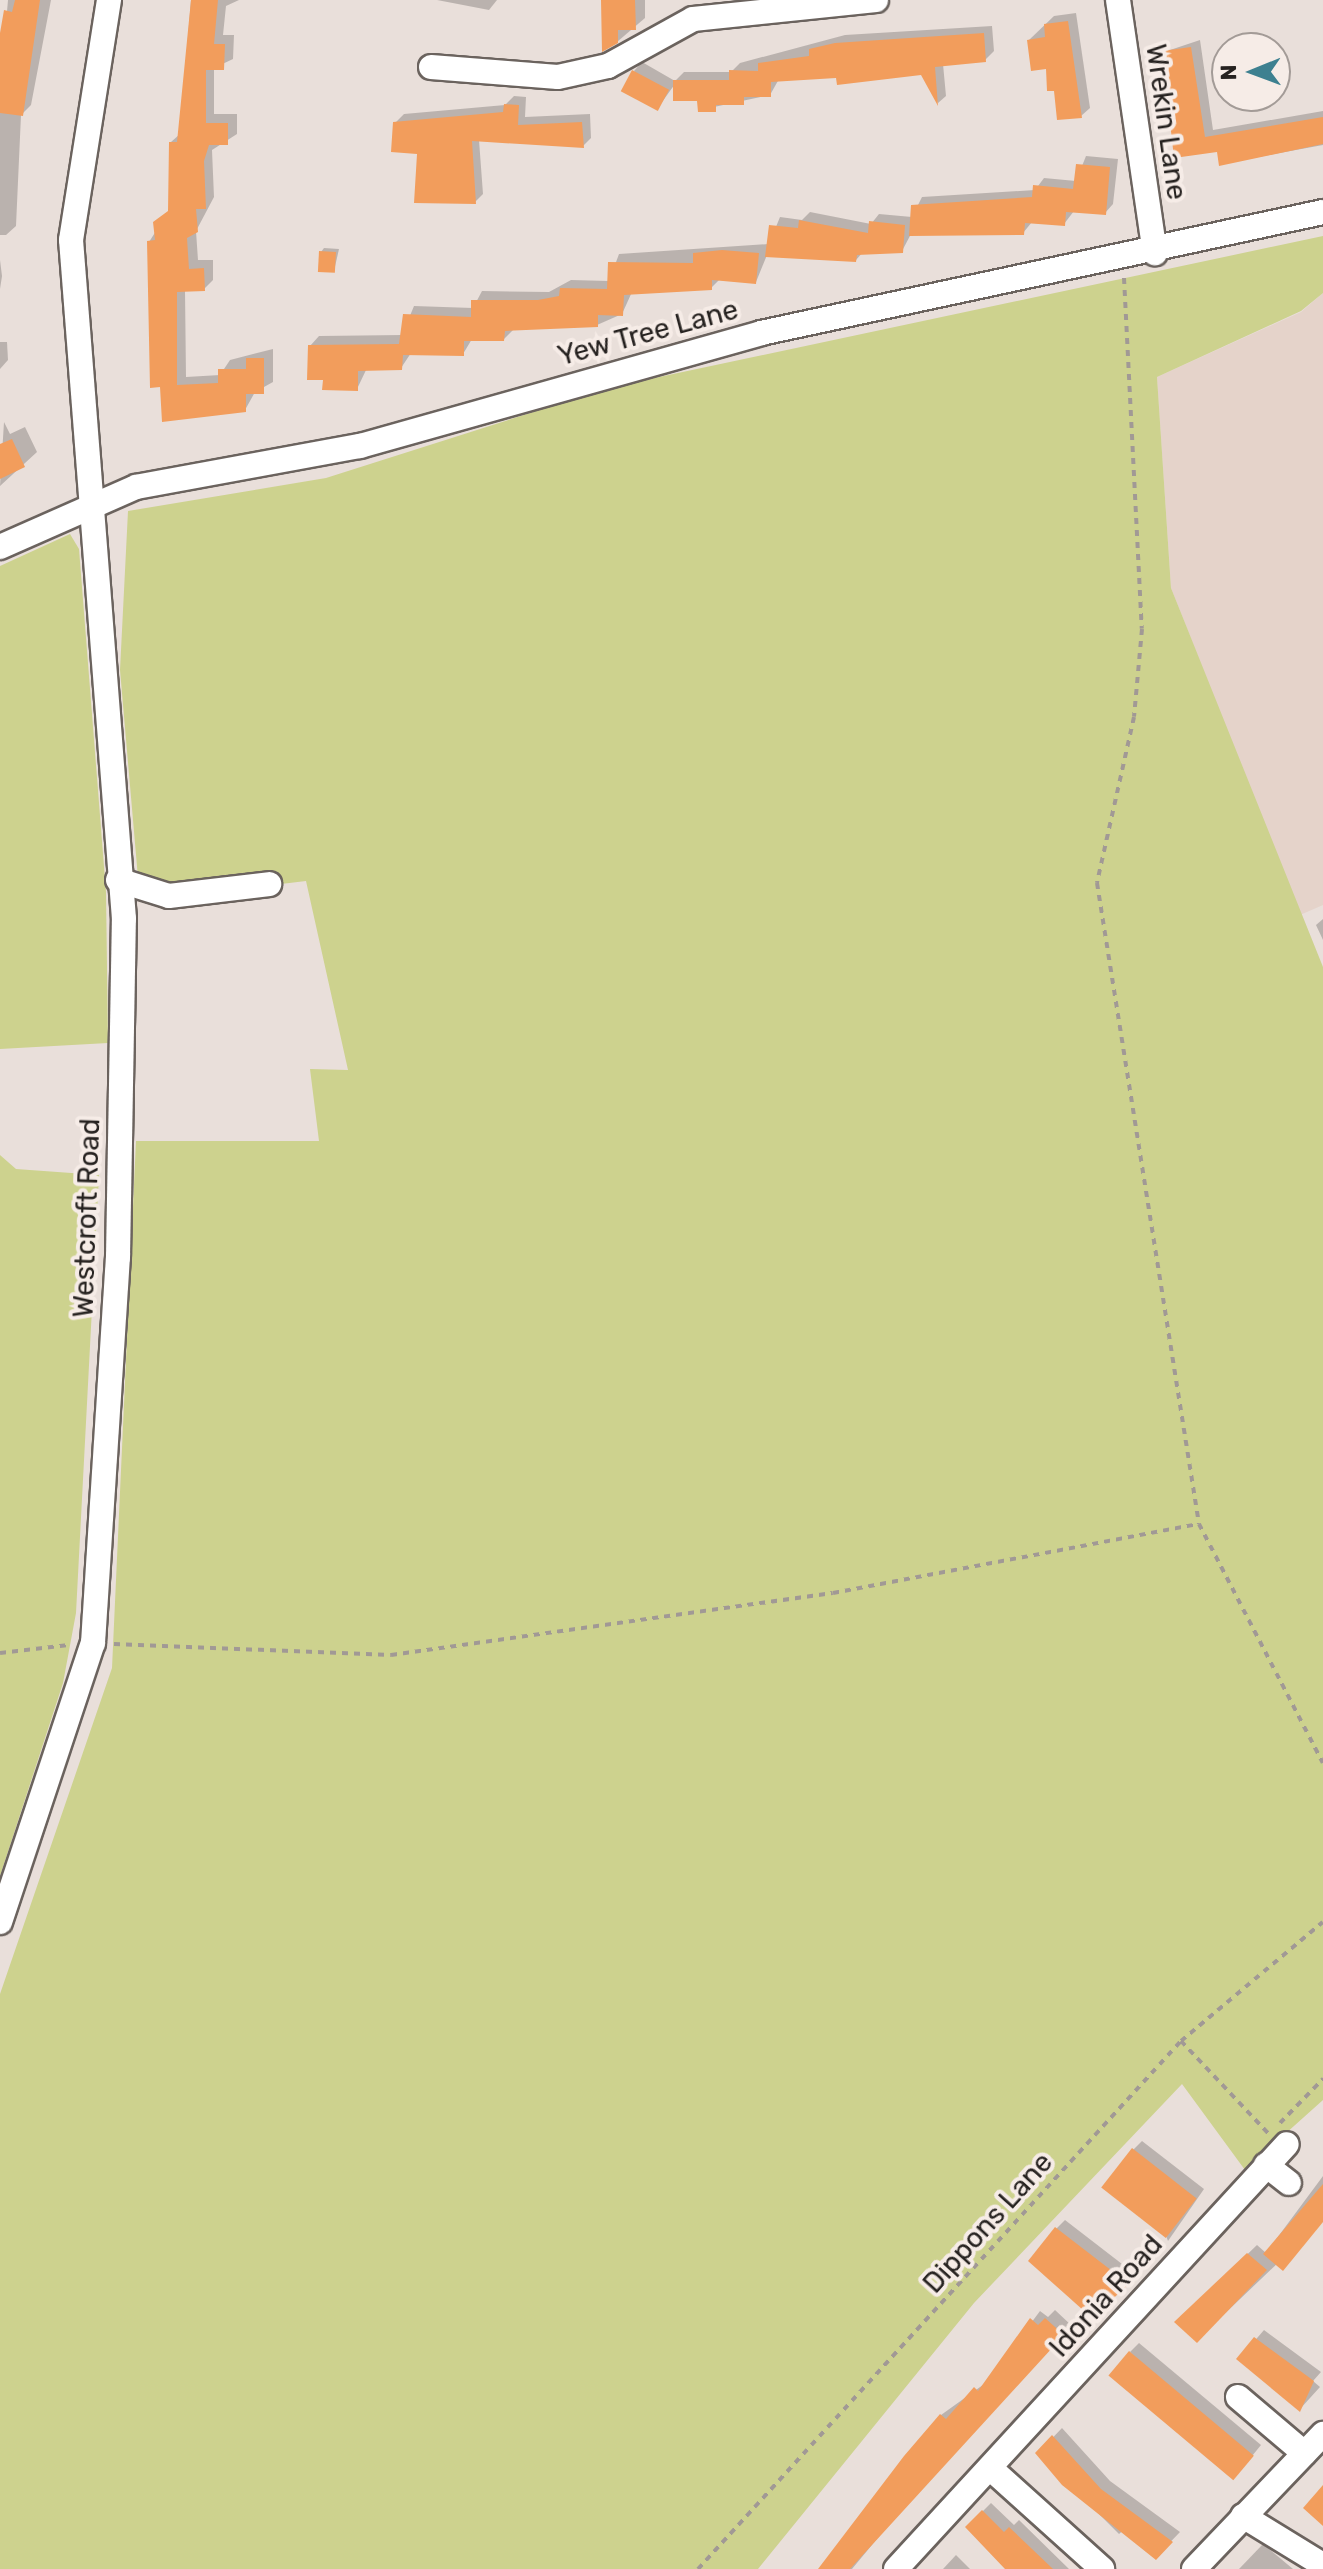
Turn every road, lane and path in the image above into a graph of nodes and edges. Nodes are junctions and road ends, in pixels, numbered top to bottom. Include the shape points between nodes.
1 (109, 0) edge
2 (876, 0) edge
3 (1118, 0) edge
4 (431, 67) dead end
5 (1323, 212) edge
6 (1155, 253) junction
7 (1122, 259) junction
8 (92, 502) junction
9 (0, 547) edge
10 (118, 880) junction
11 (269, 884) dead end
12 (1199, 1524) junction
13 (93, 1643) junction
14 (0, 1653) edge
15 (1323, 1763) edge
16 (0, 1922) edge
17 (1323, 1922) edge
18 (1181, 2041) junction
19 (1323, 2079) edge
20 (1276, 2148) junction
21 (1289, 2183) dead end
22 (1238, 2397) dead end
23 (1323, 2434) edge
24 (1304, 2453) junction
25 (990, 2468) junction
26 (1243, 2516) junction
27 (1323, 2565) edge
28 (698, 2569) edge
29 (896, 2569) edge
30 (1102, 2569) edge
31 (1194, 2569) edge

1 - 8 street, Westcroft Road via 71,240
2 - 4 street via 693,19 608,66 558,77
3 - 6 street, Wrekin Lane
5 - 6 street, Yew Tree Lane
6 - 7 street, Yew Tree Lane
7 - 8 street, Yew Tree Lane via 761,333 360,446
7 - 12 path via 1142,629 1134,717 1097,883
8 - 9 street, Yew Tree Lane
8 - 10 street, Westcroft Road
10 - 11 street via 169,896
10 - 13 street, Westcroft Road via 124,919 118,1257
12 - 13 path via 833,1593 391,1655
12 - 15 path
13 - 14 path
13 - 16 street, Westcroft Road
17 - 18 path, Dippons Lane
18 - 20 path
18 - 28 path, Dippons Lane
19 - 20 path
20 - 21 street
20 - 25 street, Idonia Road
22 - 24 street
23 - 24 street
24 - 26 street
25 - 29 street, Idonia Road
25 - 30 street
26 - 27 street
26 - 31 street

